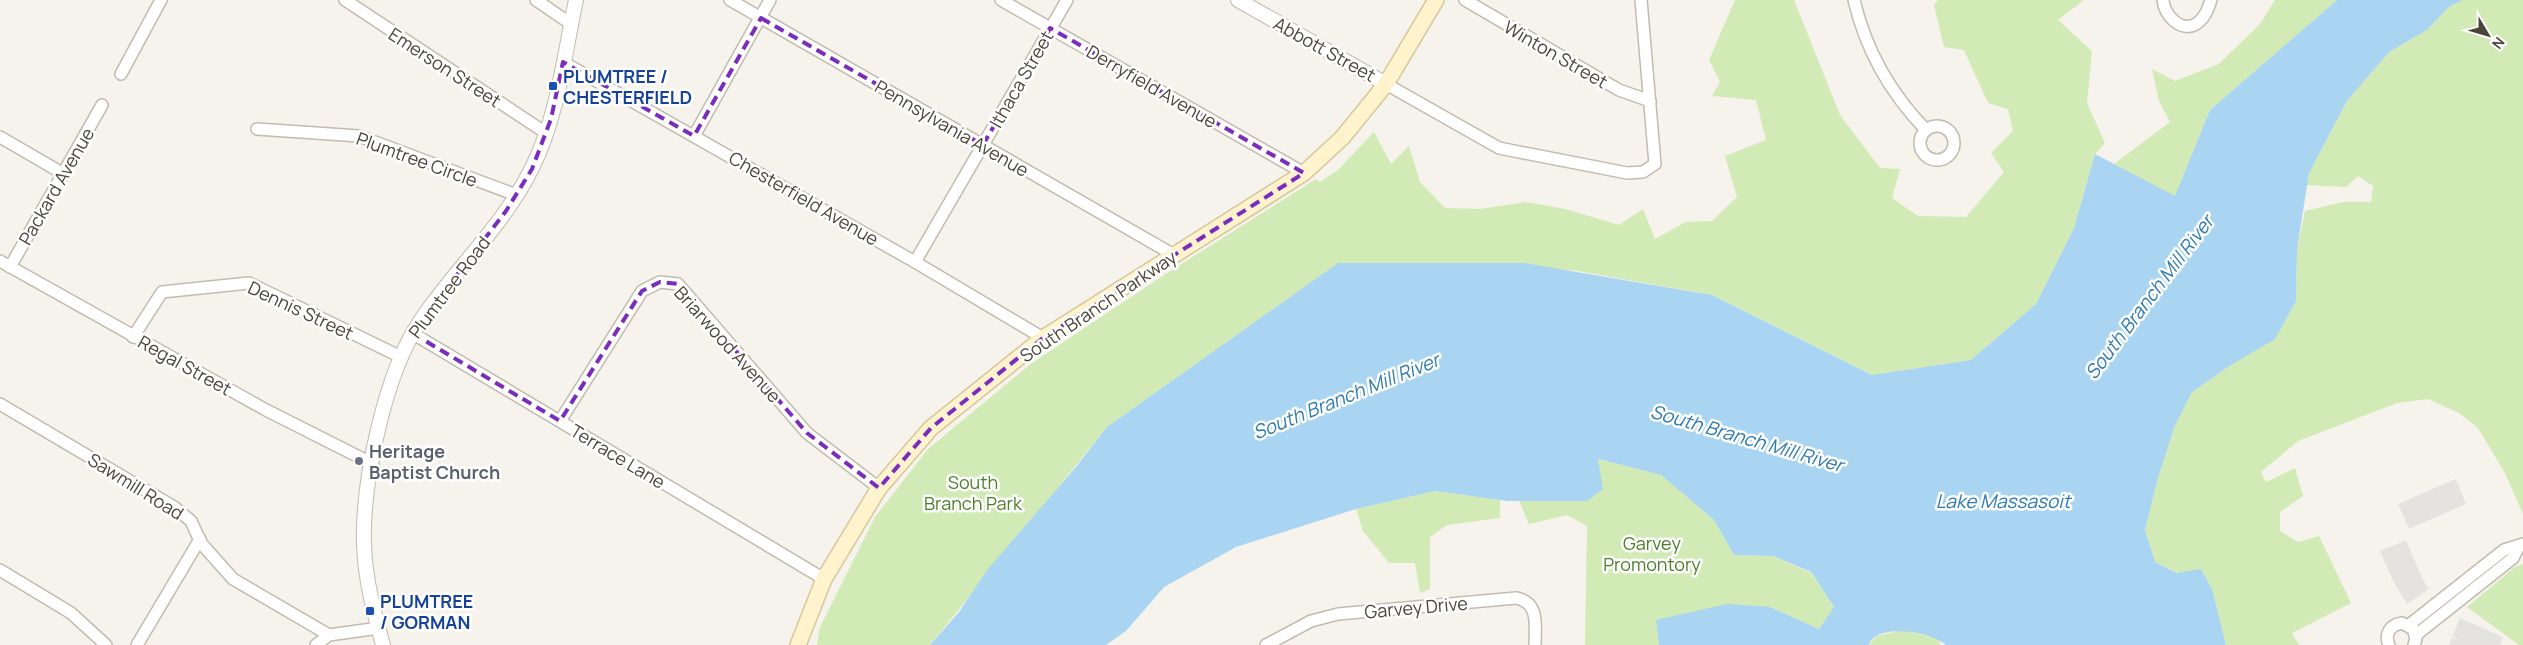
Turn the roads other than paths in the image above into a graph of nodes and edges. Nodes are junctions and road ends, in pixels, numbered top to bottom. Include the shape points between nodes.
1 (345, 0) edge
2 (536, 0) edge
3 (576, 0) edge
4 (730, 0) edge
5 (770, 0) edge
6 (1001, 0) edge
7 (1067, 0) edge
8 (1238, 0) edge
9 (1436, 0) edge
10 (1465, 0) edge
11 (1641, 0) edge
12 (1854, 0) edge
13 (2162, 0) edge
14 (2211, 0) edge
15 (158, 1) edge
16 (761, 18) junction
17 (571, 24) junction
18 (1050, 28) junction
19 (564, 62) junction
20 (121, 74) dead end
21 (1386, 84) junction
22 (1650, 101) junction
23 (102, 105) dead end
24 (257, 129) dead end
25 (1926, 130) dead end
26 (546, 133) junction
27 (694, 136) junction
28 (0, 137) edge
29 (983, 145) junction
30 (1304, 172) junction
31 (62, 173) junction
32 (516, 195) junction
33 (1174, 256) junction
34 (915, 262) junction
35 (5, 264) edge
36 (412, 333) junction
37 (133, 337) junction
38 (1043, 338) junction
39 (401, 357) junction
40 (0, 404) edge
41 (560, 421) junction
42 (373, 464) junction
43 (879, 488) junction
44 (200, 540) junction
45 (2521, 545) edge
46 (0, 570) edge
47 (824, 579) junction
48 (379, 628) junction
49 (329, 634) junction
50 (2413, 635) edge
51 (385, 644) edge
52 (106, 645) edge
53 (138, 645) edge
54 (316, 645) edge
55 (798, 645) edge
56 (1266, 645) edge
57 (1535, 645) edge
58 (2389, 645) edge

1 - 26 street, Emerson Street
2 - 17 street
3 - 17 street, Plumtree Road
4 - 16 street, Pennsylvania Avenue
5 - 16 street
6 - 18 street, Derryfield Avenue
7 - 18 street, Ithaca Street
8 - 21 street, Abbott Street
9 - 21 main road, South Branch Parkway
10 - 22 street, Winton Street via 1618,90
11 - 22 street
12 - 25 street via 1875,62 1901,101
13 - 14 street via 2172,19 2179,25 2188,26 2197,24 2204,17
15 - 20 street
16 - 27 street
16 - 29 street, Pennsylvania Avenue
17 - 19 street, Plumtree Road
18 - 29 street, Ithaca Street
18 - 30 street, Derryfield Avenue
19 - 26 street, Plumtree Road
19 - 27 street, Chesterfield Avenue
21 - 22 street via 1500,148 1627,172 1643,172 1655,164
21 - 30 main road, South Branch Parkway via 1342,138
23 - 31 street, Packard Avenue
24 - 32 street, Plumtree Circle via 359,136
26 - 32 street, Plumtree Road via 532,169
27 - 34 street, Chesterfield Avenue
28 - 31 street
29 - 33 street, Pennsylvania Avenue
29 - 34 street, Ithaca Street
30 - 33 main road, South Branch Parkway
31 - 35 street, Packard Avenue
32 - 36 street, Plumtree Road
33 - 38 main road, South Branch Parkway
34 - 38 street, Chesterfield Avenue
35 - 37 street, Regal Street
36 - 39 street, Plumtree Road
36 - 41 street, Terrace Lane
37 - 39 street, Dennis Street via 162,292 249,283
37 - 42 street, Regal Street
38 - 43 main road, South Branch Parkway via 931,428
39 - 42 street, Plumtree Road via 386,397
40 - 44 street, Sawmill Road via 174,507 191,522
41 - 43 street, Briarwood Avenue via 642,291 660,282 678,284 807,433
41 - 47 street, Terrace Lane
42 - 48 street, Plumtree Road via 364,546
43 - 47 main road, South Branch Parkway
44 - 49 street, Sawmill Road via 233,579
44 - 53 street
45 - 50 street via 2513,558 2433,613
46 - 52 street via 71,613
47 - 55 main road, South Branch Parkway
48 - 49 street
48 - 51 street, Plumtree Road
49 - 54 street
50 - 58 street via 2402,623 2391,627 2387,634
56 - 57 street, Garvey Drive via 1311,622 1338,614 1516,598 1533,609

